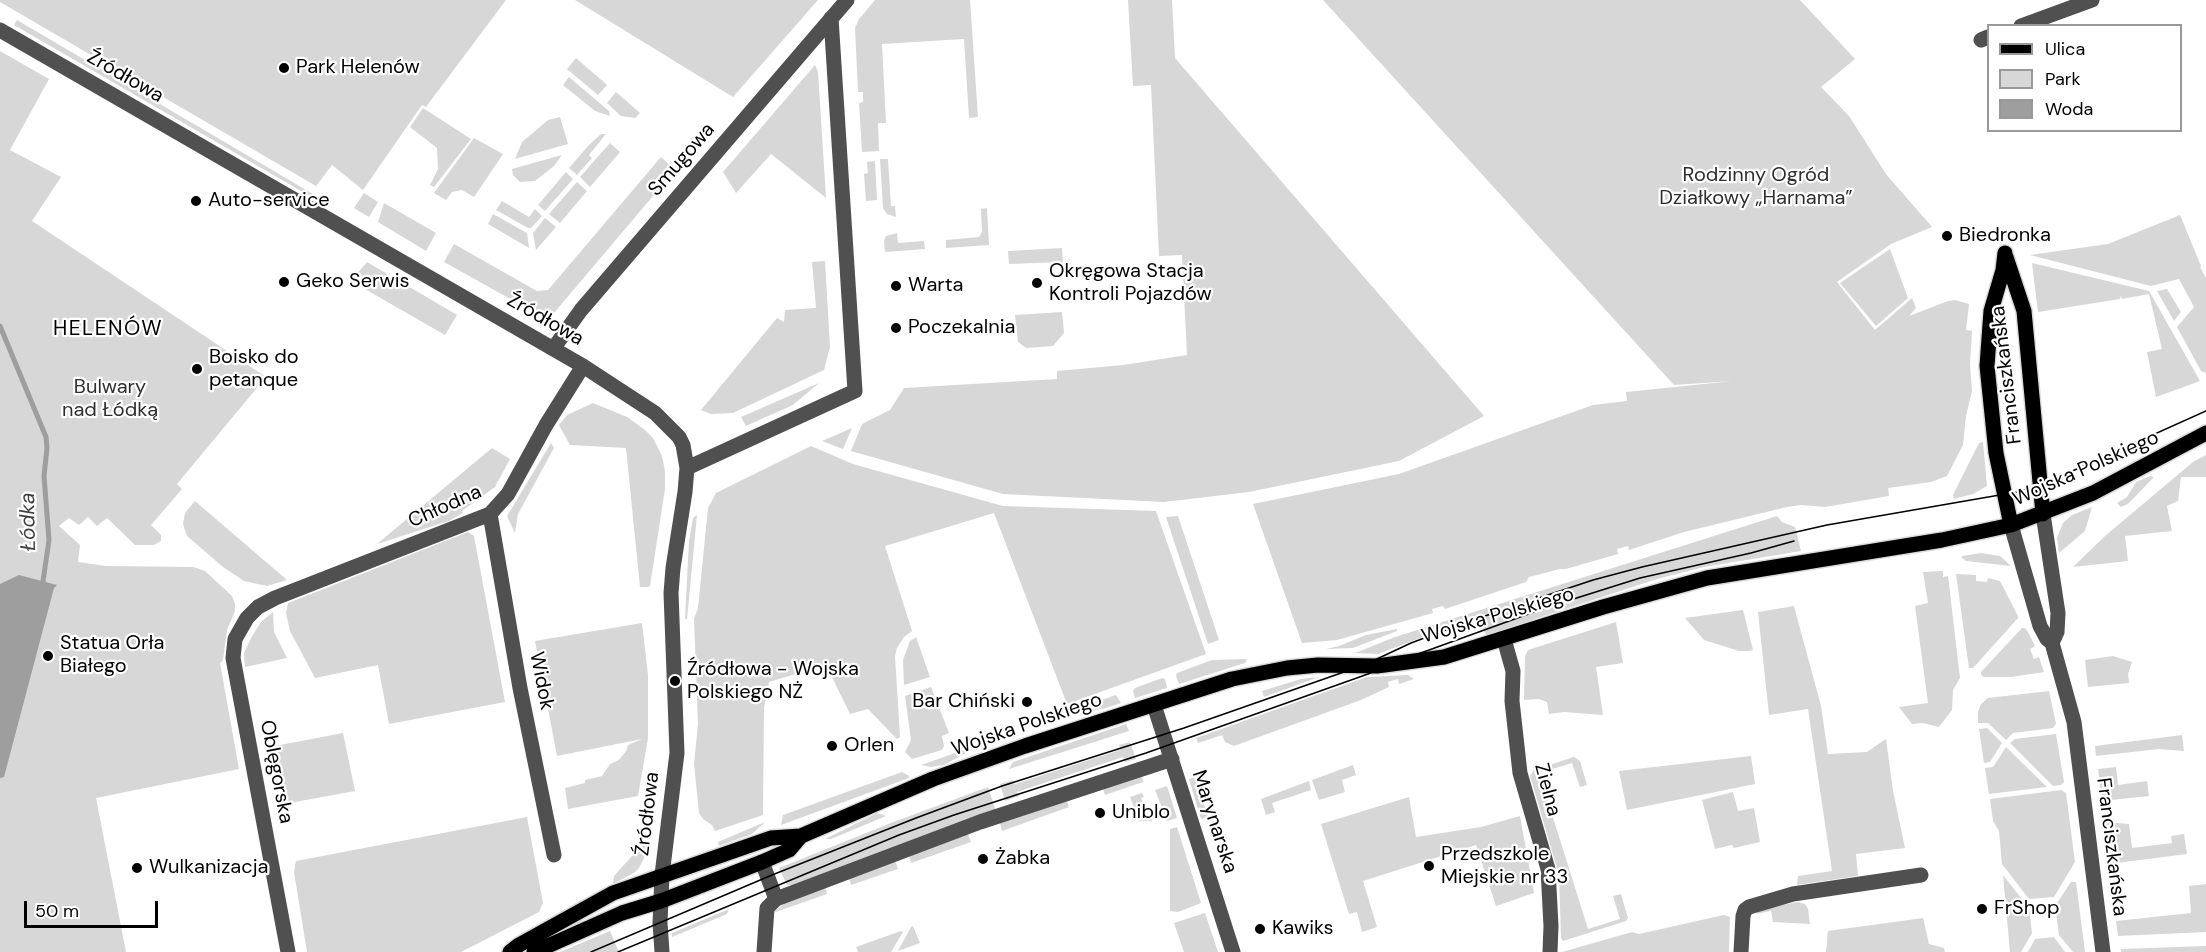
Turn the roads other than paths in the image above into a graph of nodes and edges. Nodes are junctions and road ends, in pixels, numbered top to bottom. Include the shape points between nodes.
1 (847, 0) edge
2 (2092, 0) edge
3 (831, 18) junction
4 (2026, 24) edge
5 (0, 30) edge
6 (553, 349) junction
7 (583, 366) junction
8 (2206, 433) edge
9 (687, 468) junction
10 (490, 514) junction
11 (2043, 514) junction
12 (2011, 525) junction
13 (258, 607) joint
14 (1504, 639) junction
15 (2052, 643) junction
16 (1154, 705) junction
17 (1172, 759) junction
18 (801, 836) junction
19 (554, 855) dead end
20 (762, 862) junction
21 (662, 875) junction
22 (1921, 875) dead end
23 (776, 899) junction
24 (661, 901) junction
25 (288, 952) edge
26 (510, 952) edge
27 (534, 952) edge
28 (662, 952) edge
29 (764, 952) edge
30 (1233, 952) edge
31 (1550, 952) edge
32 (1741, 952) edge
33 (2103, 952) edge

1 - 3 street, Smugowa
2 - 4 street
3 - 6 street, Smugowa via 581,310
3 - 9 street via 855,391
5 - 6 street, Źródłowa
6 - 7 street, Źródłowa
7 - 9 street, Źródłowa via 667,423 681,440
7 - 10 street, Chłodna via 507,494
8 - 11 main road, Wojska Polskiego via 2093,493
9 - 21 street, Źródłowa via 672,586 677,753
10 - 13 street, Chłodna
10 - 19 street, Widok
11 - 12 main road, Wojska Polskiego
11 - 12 main road, Franciszkańska via 2024,311 2005,253 1991,311 1987,366 1996,453
11 - 15 street, Franciszkańska via 2058,606 2057,632
12 - 14 main road, Wojska Polskiego via 1707,578
12 - 15 street, Franciszkańska via 2040,626
13 - 25 street, Oblęgorska via 235,639 233,658
14 - 16 main road, Wojska Polskiego via 1430,660 1258,672
14 - 31 street, Zielna via 1513,672 1512,701 1520,773 1548,869
15 - 33 street, Franciszkańska via 2074,722
16 - 17 street, Marynarska
16 - 18 main road, Wojska Polskiego via 933,779
17 - 23 street via 980,822
17 - 30 street, Marynarska
18 - 20 main road, Wojska Polskiego via 789,850
18 - 21 main road, Wojska Polskiego via 771,838
20 - 23 street
20 - 24 main road, Wojska Polskiego
21 - 24 street, Źródłowa
21 - 26 main road, Wojska Polskiego via 603,897
22 - 32 street via 1793,894 1749,907 1743,916
23 - 29 street via 767,908
24 - 27 main road, Wojska Polskiego via 622,913
24 - 28 street, Źródłowa

